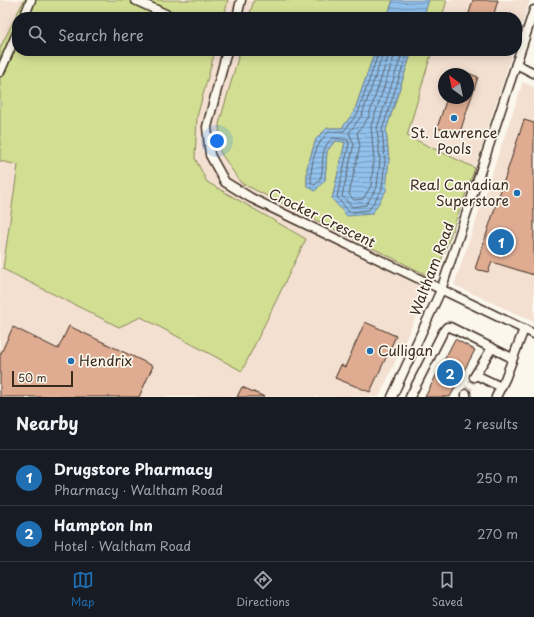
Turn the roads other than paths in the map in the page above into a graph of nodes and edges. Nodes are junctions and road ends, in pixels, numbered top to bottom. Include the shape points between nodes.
1 (31, 0) edge
2 (135, 0) edge
3 (241, 0) edge
4 (534, 10) edge
5 (26, 12) edge
6 (161, 12) edge
7 (238, 12) edge
8 (12, 44) edge
9 (522, 46) edge
10 (226, 56) edge
11 (519, 56) edge
12 (516, 64) junction
13 (0, 72) edge
14 (534, 73) edge
15 (441, 290) junction
16 (524, 329) junction
17 (534, 334) edge
18 (492, 348) junction
19 (512, 358) junction
20 (501, 387) junction
21 (392, 397) edge
22 (410, 397) edge
23 (496, 397) edge

1 - 5 street
2 - 6 street
3 - 7 street
4 - 9 street, Waltham Road
8 - 13 street
10 - 15 street, Crocker Crescent via 207,127 210,155 225,182 251,198
11 - 12 street, Waltham Road
12 - 14 street
12 - 15 street, Waltham Road
15 - 16 street, Crocker Crescent
15 - 21 street, Waltham Road
16 - 17 street, Crocker Crescent
16 - 19 street
18 - 19 street
18 - 20 street via 475,376
18 - 22 street via 447,327
19 - 20 street
20 - 23 street

